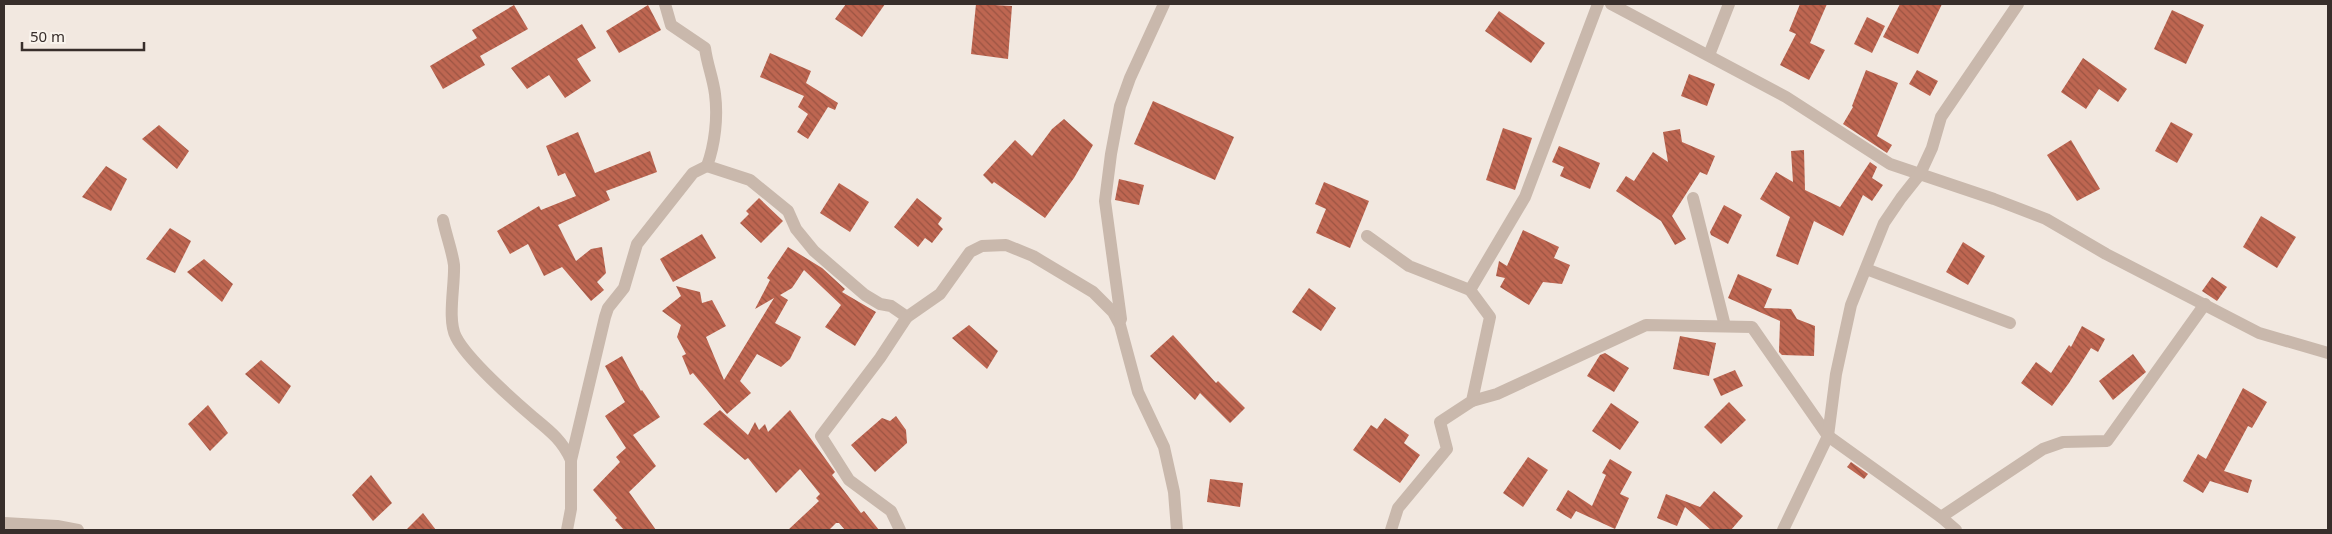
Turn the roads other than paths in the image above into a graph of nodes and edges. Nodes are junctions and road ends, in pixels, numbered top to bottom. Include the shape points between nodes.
1 (665, 4) edge
2 (1164, 4) edge
3 (1598, 4) edge
4 (1611, 4) edge
5 (1729, 4) edge
6 (2018, 4) edge
7 (1709, 55) junction
8 (707, 166) junction
9 (1920, 174) junction
10 (1693, 198) dead end
11 (443, 220) dead end
12 (1368, 236) dead end
13 (1866, 269) junction
14 (1470, 290) junction
15 (2205, 304) junction
16 (907, 317) junction
17 (2010, 323) dead end
18 (1725, 326) junction
19 (1124, 336) junction
20 (2328, 353) edge
21 (1472, 401) junction
22 (1828, 436) junction
23 (571, 460) junction
24 (1941, 517) junction
25 (4, 523) edge
26 (78, 530) edge
27 (567, 530) edge
28 (900, 530) edge
29 (1177, 530) edge
30 (1391, 530) edge
31 (1783, 530) edge
32 (1956, 530) edge

1 - 8 street via 671,25 705,48 715,93 715,131
2 - 19 street via 1120,106 1106,192 1110,248
3 - 14 street via 1525,197
4 - 7 street
5 - 7 street
6 - 9 street via 1941,117
7 - 9 street via 1786,97 1890,164
8 - 16 street via 750,180 788,211 796,229 814,251 866,295
8 - 23 street via 693,173 637,244 624,288 605,317
9 - 13 street via 1884,223
9 - 15 street via 2046,219 2106,254
10 - 18 street
11 - 23 street via 454,263 452,327 456,337 483,369 562,442
12 - 14 street via 1409,266
13 - 17 street
13 - 22 street via 1850,313 1836,374
14 - 21 street via 1490,318
15 - 20 street via 2259,333
15 - 24 street via 2107,442 2063,442 2043,449
16 - 19 street via 940,294 970,252 982,246 1006,245 1033,256 1093,292 1114,312
16 - 28 street via 821,436 849,480 891,512
18 - 21 street via 1646,324 1497,394
18 - 22 street via 1752,327
19 - 29 street via 1138,392 1164,447 1174,492
21 - 30 street via 1440,422 1447,449 1398,508
22 - 24 street
22 - 31 street
23 - 27 street via 571,509
24 - 32 street
25 - 26 street

